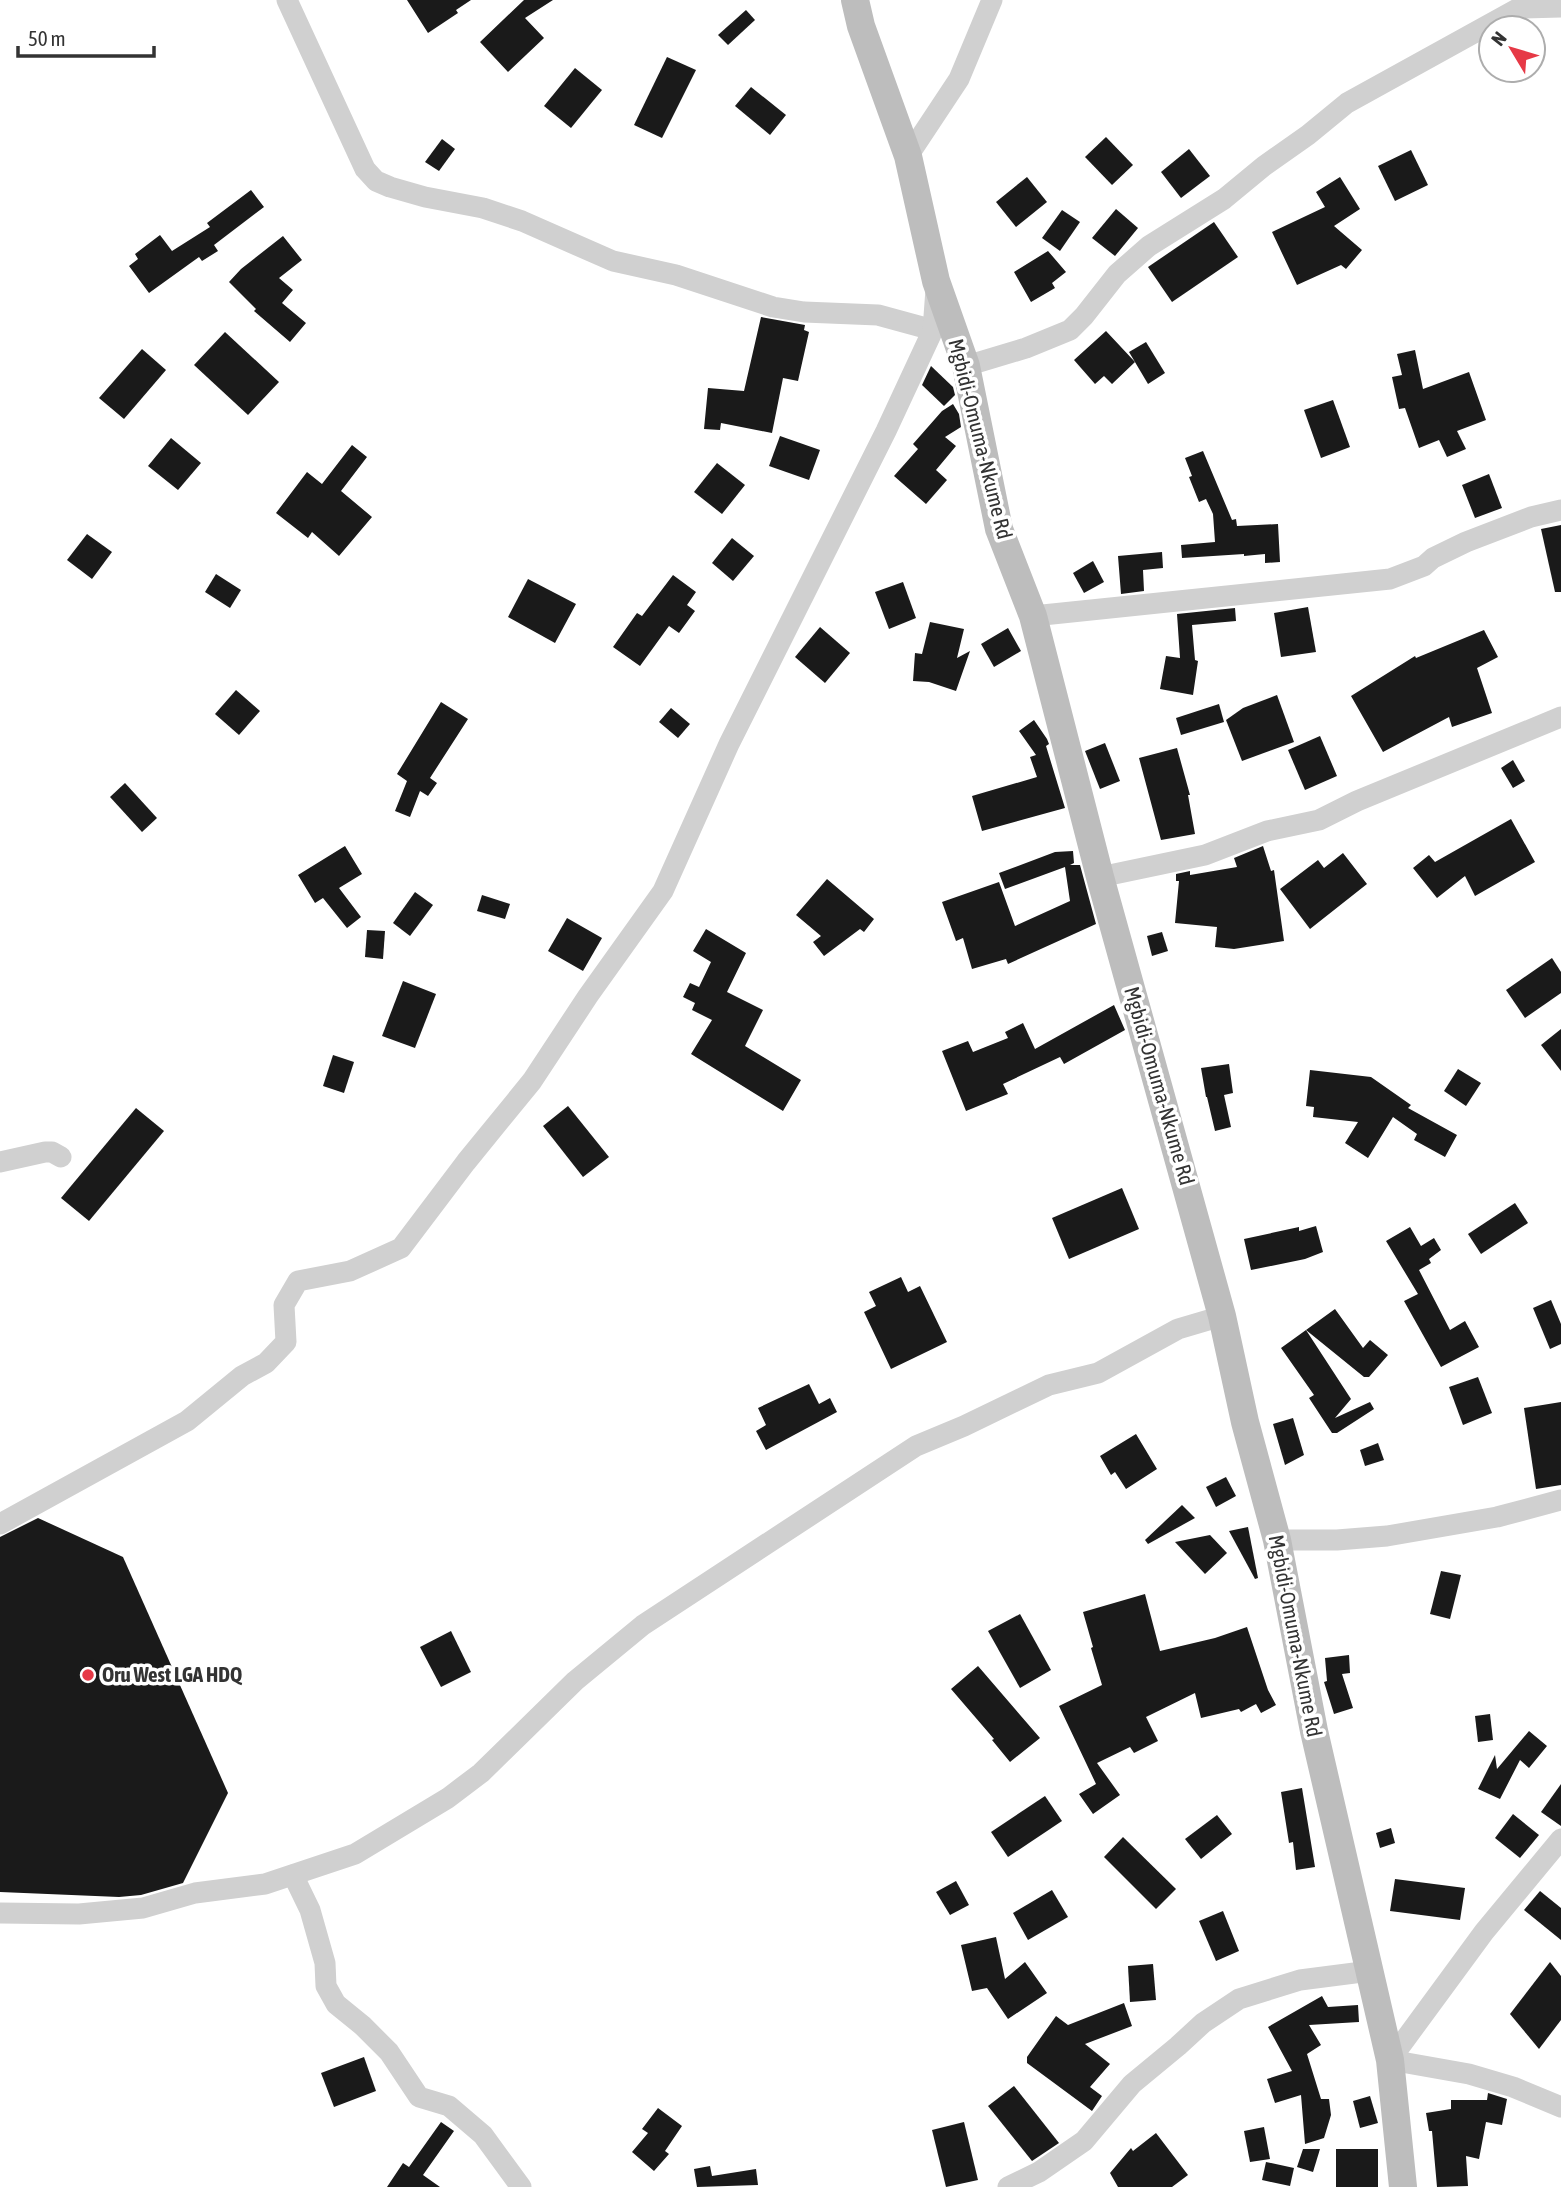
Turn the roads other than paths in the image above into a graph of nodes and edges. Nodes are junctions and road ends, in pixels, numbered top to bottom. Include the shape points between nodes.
1 (287, 0) edge
2 (855, 0) edge
3 (992, 0) edge
4 (1561, 7) edge
5 (908, 156) junction
6 (936, 281) junction
7 (933, 330) junction
8 (966, 366) junction
9 (1561, 510) edge
10 (1032, 616) junction
11 (1561, 718) edge
12 (1100, 877) junction
13 (61, 1157) dead end
14 (0, 1163) edge
15 (1223, 1316) junction
16 (1561, 1500) edge
17 (0, 1524) edge
18 (1277, 1540) junction
19 (1561, 1839) edge
20 (293, 1875) junction
21 (0, 1913) edge
22 (1370, 1971) junction
23 (1390, 2060) junction
24 (1561, 2107) edge
25 (521, 2187) edge
26 (1008, 2187) edge
27 (1403, 2187) edge

1 - 7 street via 365,169 376,181 522,220 613,261 676,275 773,307 878,315
2 - 5 street, Mgbidi-Omuma-Nkume Rd
3 - 5 street via 959,79
4 - 8 street via 1519,8 1347,103 1224,199 1149,246 1117,274 1070,330
5 - 6 street, Mgbidi-Omuma-Nkume Rd
6 - 7 street
6 - 8 street, Mgbidi-Omuma-Nkume Rd
7 - 17 street via 729,744 663,891 532,1081 401,1248 350,1271 298,1281 284,1305 286,1342 266,1363 242,1376 187,1422
8 - 10 street, Mgbidi-Omuma-Nkume Rd via 999,529
9 - 10 street via 1466,542 1390,579
10 - 12 street, Mgbidi-Omuma-Nkume Rd
11 - 12 street via 1319,820 1267,831 1205,855
12 - 15 street, Mgbidi-Omuma-Nkume Rd
13 - 14 street via 45,1152
15 - 18 street, Mgbidi-Omuma-Nkume Rd
15 - 20 street via 1178,1329 1098,1373 1049,1385 916,1446 643,1625 448,1798 355,1854
16 - 18 street via 1497,1517 1387,1536
18 - 22 street, Mgbidi-Omuma-Nkume Rd via 1314,1731
19 - 23 street via 1483,1933
20 - 21 street via 143,1908 79,1914
20 - 25 street via 310,1910 325,1963 326,1986 336,2004 389,2052 419,2097 449,2106 483,2135
22 - 23 street, Mgbidi-Omuma-Nkume Rd
22 - 26 street via 1300,1980 1239,1999 1203,2023 1132,2084 1084,2141
23 - 24 street via 1469,2074
23 - 27 street, Mgbidi-Omuma-Nkume Rd

